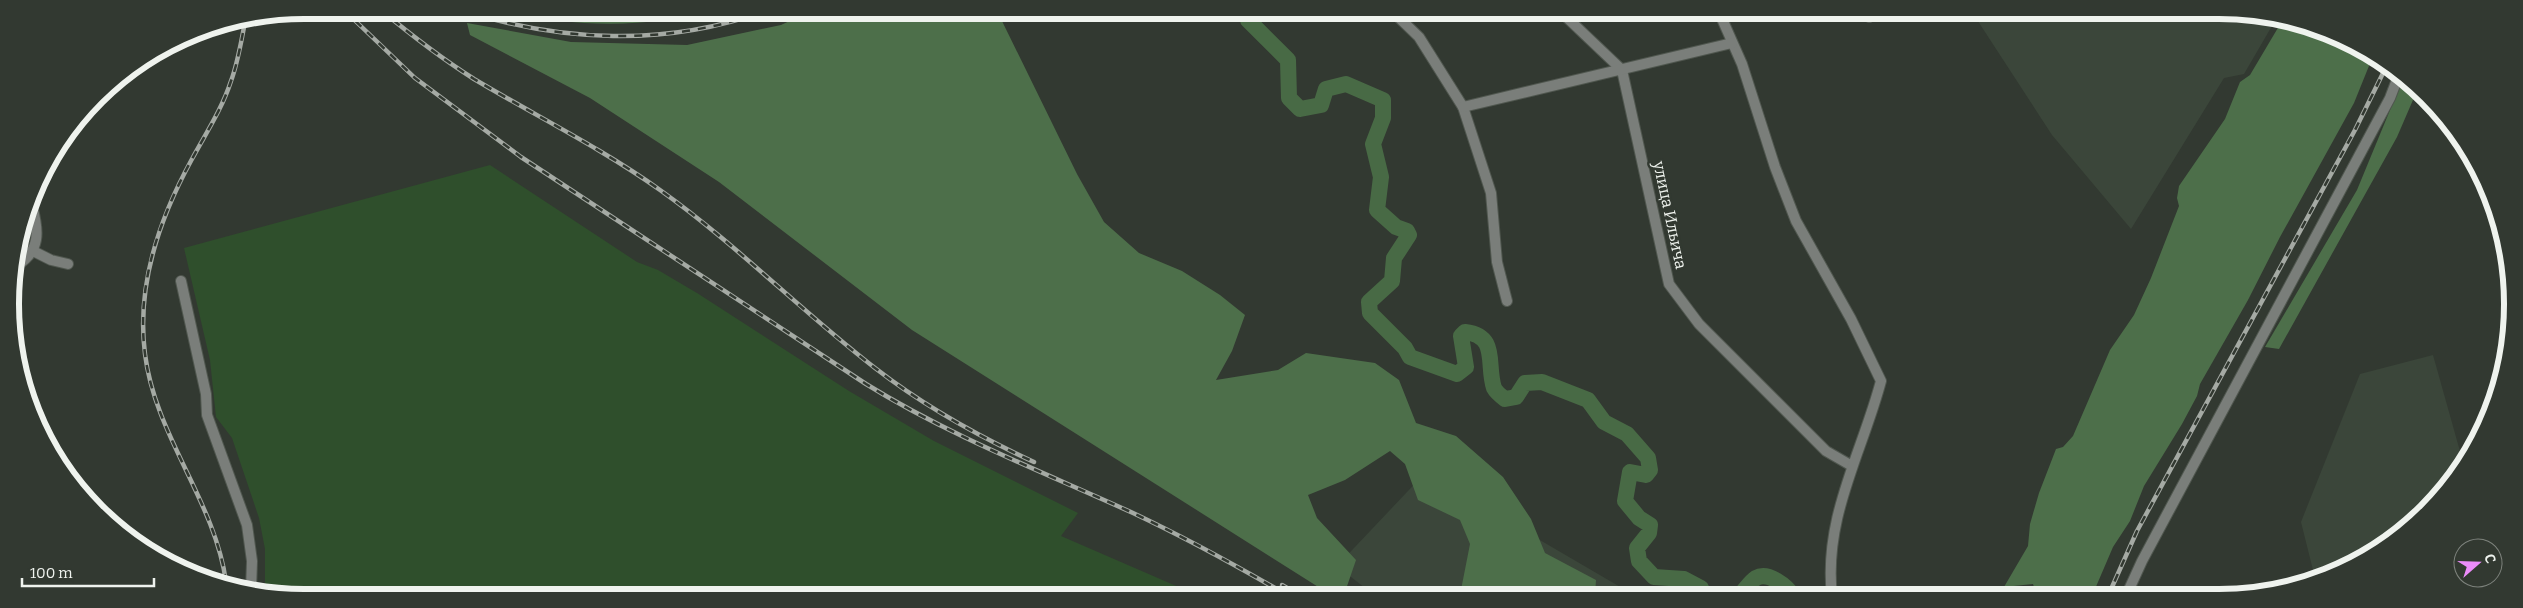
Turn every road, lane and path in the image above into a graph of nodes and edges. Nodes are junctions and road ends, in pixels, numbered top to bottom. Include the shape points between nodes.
1 (1400, 19) edge
2 (1568, 19) edge
3 (1722, 19) edge
4 (1732, 43) junction
5 (1622, 70) junction
6 (2397, 81) edge
7 (1463, 107) junction
8 (34, 213) edge
9 (33, 252) junction
10 (22, 261) edge
11 (68, 264) dead end
12 (181, 281) dead end
13 (1507, 301) dead end
14 (1852, 466) junction
15 (251, 585) edge
16 (1832, 589) edge
17 (2129, 589) edge

1 - 7 street via 1419,37
2 - 5 street
3 - 4 street
4 - 5 street
4 - 14 street via 1796,221 1851,319 1881,381 1872,417
5 - 7 street
5 - 14 street, улица Ильича via 1669,284 1700,324 1826,452
6 - 17 street
7 - 13 street via 1490,193 1497,262
8 - 9 street via 38,234
9 - 10 street
9 - 11 street
12 - 15 street via 206,394 207,416 247,525
14 - 16 street via 1831,541

